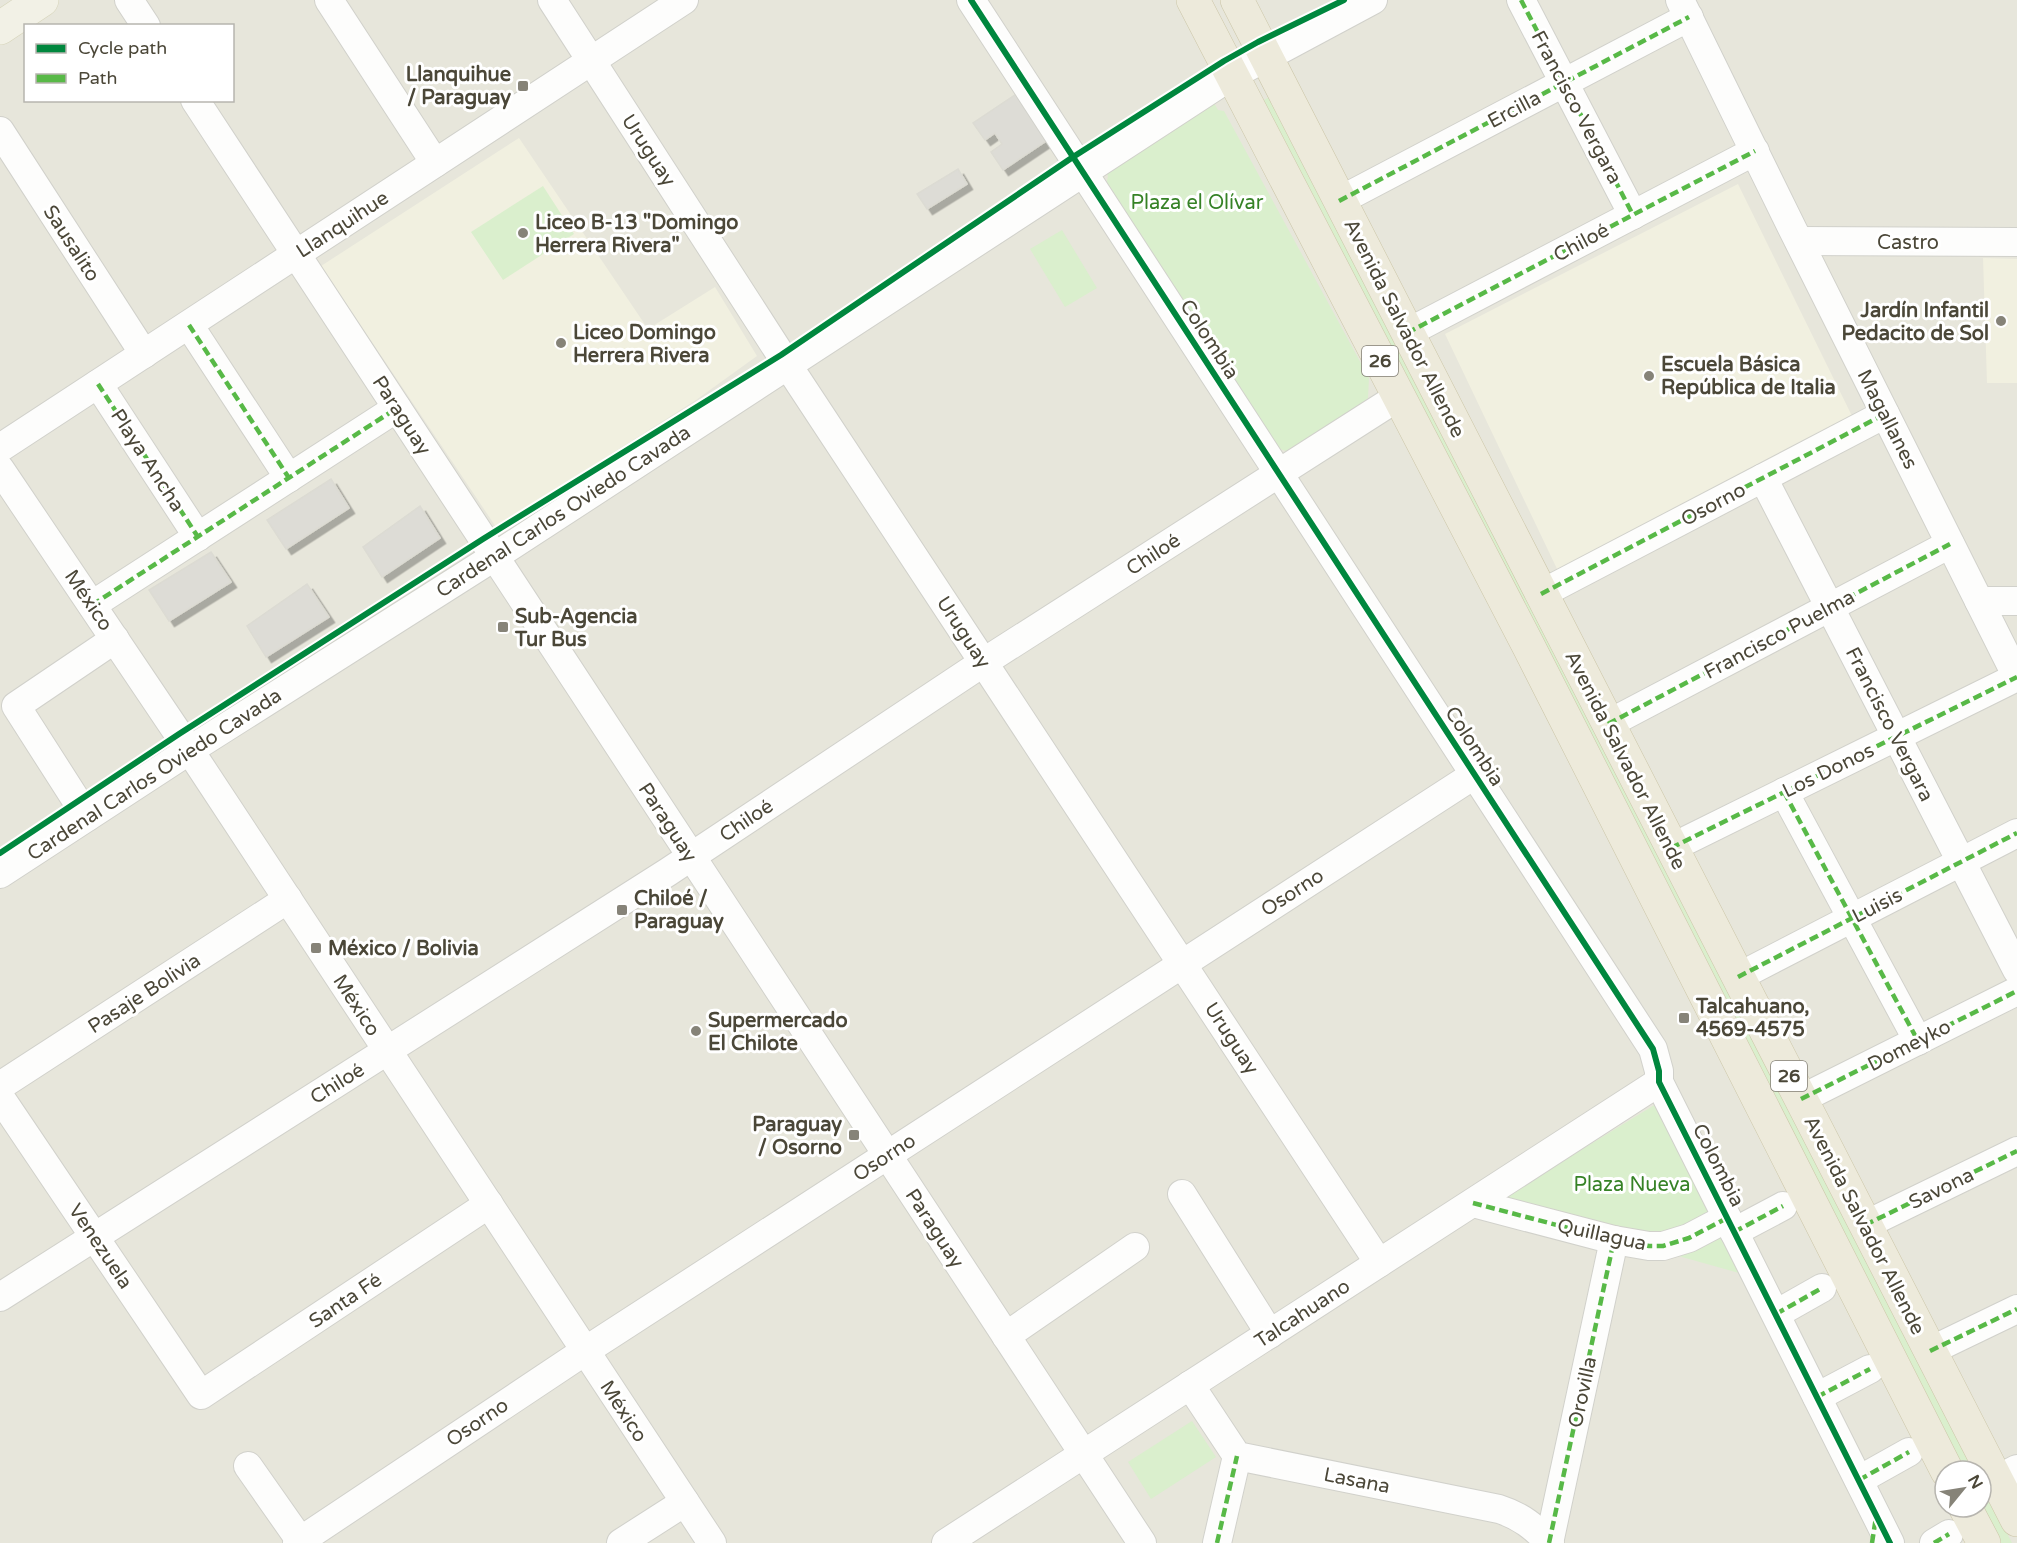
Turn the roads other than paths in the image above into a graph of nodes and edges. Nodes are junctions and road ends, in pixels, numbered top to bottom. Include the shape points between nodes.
1 (42, 0) edge
2 (129, 0) edge
3 (329, 0) edge
4 (552, 0) edge
5 (684, 0) edge
6 (971, 0) edge
7 (1193, 0) edge
8 (1237, 0) edge
9 (1373, 0) edge
10 (1521, 0) edge
11 (1684, 8) edge
12 (145, 24) edge
13 (0, 28) edge
14 (1266, 58) junction
15 (591, 61) junction
16 (1231, 75) junction
17 (1565, 82) junction
18 (196, 102) edge
19 (0, 131) edge
20 (1755, 151) junction
21 (435, 163) junction
22 (1083, 172) junction
23 (1340, 201) junction
24 (1634, 214) junction
25 (1799, 241) junction
26 (2017, 242) edge
27 (296, 254) junction
28 (189, 325) junction
29 (1407, 333) junction
30 (144, 354) junction
31 (787, 364) junction
32 (98, 384) junction
33 (1398, 397) junction
34 (397, 408) junction
35 (1885, 414) junction
36 (0, 448) edge
37 (0, 469) edge
38 (1278, 473) junction
39 (1763, 477) junction
40 (289, 478) junction
41 (198, 537) junction
42 (1950, 544) junction
43 (494, 557) junction
44 (1541, 594) junction
45 (1979, 600) junction
46 (2017, 601) edge
47 (92, 605) junction
48 (1830, 607) junction
49 (115, 639) junction
50 (984, 662) junction
51 (2017, 677) edge
52 (1608, 724) junction
53 (1897, 736) junction
54 (190, 750) junction
55 (1474, 775) junction
56 (1784, 792) junction
57 (87, 817) junction
58 (2017, 833) edge
59 (1671, 848) junction
60 (692, 857) junction
61 (1961, 862) junction
62 (0, 874) edge
63 (288, 899) junction
64 (1852, 918) junction
65 (1182, 964) junction
66 (2017, 970) edge
67 (1738, 977) junction
68 (2017, 991) edge
69 (1918, 1041) junction
70 (388, 1051) junction
71 (1659, 1082) junction
72 (0, 1086) edge
73 (0, 1097) edge
74 (1801, 1099) junction
75 (2017, 1151) edge
76 (887, 1155) junction
77 (1182, 1194) dead end
78 (1473, 1203) junction
79 (489, 1204) junction
80 (1783, 1206) dead end
81 (1731, 1225) junction
82 (1865, 1225) junction
83 (94, 1236) junction
84 (1614, 1240) junction
85 (1135, 1247) dead end
86 (1379, 1263) junction
87 (1822, 1288) dead end
88 (0, 1297) edge
89 (2017, 1308) edge
90 (1776, 1314) junction
91 (1270, 1334) junction
92 (1006, 1336) junction
93 (585, 1351) junction
94 (1930, 1352) junction
95 (1870, 1369) dead end
96 (1190, 1385) junction
97 (201, 1395) joint
98 (1817, 1397) junction
99 (1909, 1452) dead end
100 (1083, 1454) junction
101 (1237, 1456) junction
102 (1941, 1459) edge
103 (248, 1466) dead end
104 (2007, 1475) edge
105 (1859, 1480) junction
106 (685, 1502) junction
107 (1876, 1515) junction
108 (2017, 1520) edge
109 (1950, 1528) edge
110 (300, 1542) edge
111 (621, 1543) edge
112 (712, 1543) edge
113 (946, 1543) edge
114 (1142, 1543) edge
115 (1217, 1543) edge
116 (1549, 1543) edge
117 (1872, 1543) edge
118 (1890, 1543) edge
119 (1984, 1543) edge

1 - 13 main road
2 - 12 street
3 - 21 street
4 - 15 street, Uruguay
5 - 15 street, Llanquihue
6 - 22 street, Colombia
7 - 16 highway, Avenida Salvador Allende / 26
8 - 14 highway, Avenida Salvador Allende / 26
9 - 14 street, Cardenal Carlos Oviedo Cavada
10 - 17 street, Francisco Vergara
11 - 17 street, Ercilla
11 - 20 street, Magallanes
14 - 16 street, Cardenal Carlos Oviedo Cavada
14 - 23 highway, Avenida Salvador Allende / 26
15 - 21 street, Llanquihue
15 - 31 street, Uruguay
16 - 22 street, Cardenal Carlos Oviedo Cavada
16 - 33 highway, Avenida Salvador Allende / 26
17 - 23 street, Ercilla
17 - 24 street, Francisco Vergara
18 - 27 street, Paraguay
19 - 30 street, Sausalito
20 - 24 street, Chiloé
20 - 25 street, Magallanes
21 - 27 street, Llanquihue
22 - 31 street, Cardenal Carlos Oviedo Cavada
22 - 38 street, Colombia
23 - 29 highway, Avenida Salvador Allende / 26
24 - 29 street, Chiloé
25 - 26 street, Castro
25 - 35 street, Magallanes
27 - 28 street, Llanquihue
27 - 34 street, Paraguay
28 - 30 street, Llanquihue
28 - 40 street
29 - 44 highway, Avenida Salvador Allende / 26
30 - 32 street, Llanquihue
31 - 43 street, Cardenal Carlos Oviedo Cavada
31 - 50 street, Uruguay
32 - 36 street, Llanquihue
32 - 41 street, Playa Ancha
33 - 38 street, Chiloé
33 - 102 highway, Avenida Salvador Allende / 26
34 - 40 street
34 - 43 street, Paraguay
35 - 39 street, Osorno
35 - 42 street, Magallanes
37 - 47 street, México
38 - 50 street, Chiloé
38 - 55 street, Colombia
39 - 44 street, Osorno
39 - 48 street, Francisco Vergara
40 - 41 street
41 - 47 street
42 - 45 street, Magallanes
42 - 48 street, Francisco Puelma
43 - 54 street, Cardenal Carlos Oviedo Cavada
43 - 60 street, Paraguay
44 - 52 highway, Avenida Salvador Allende / 26
45 - 46 street
45 - 51 street, Magallanes
47 - 49 street, México
48 - 52 street, Francisco Puelma
48 - 53 street, Francisco Vergara
49 - 54 street, México
49 - 57 street via 15,706
50 - 60 street, Chiloé
50 - 65 street, Uruguay
51 - 53 street, Los Donos
52 - 59 highway, Avenida Salvador Allende / 26
53 - 56 street, Los Donos
53 - 61 street, Francisco Vergara
54 - 57 street, Cardenal Carlos Oviedo Cavada
54 - 63 street, México
55 - 65 street, Osorno
55 - 71 street, Colombia via 1653,1050
56 - 59 street, Los Donos
56 - 64 street
57 - 62 street, Cardenal Carlos Oviedo Cavada
58 - 61 street, Luisis
59 - 67 highway, Avenida Salvador Allende / 26
60 - 70 street, Chiloé
60 - 76 street, Paraguay
61 - 64 street, Luisis
61 - 66 street, Francisco Vergara
63 - 70 street, México
63 - 72 street, Pasaje Bolivia
64 - 67 street, Luisis
64 - 69 street
65 - 76 street, Osorno
65 - 86 street, Uruguay
67 - 74 highway, Avenida Salvador Allende / 26
68 - 69 street, Domeyko
69 - 74 street, Domeyko
70 - 79 street, México
70 - 83 street, Chiloé
71 - 78 street, Talcahuano
71 - 81 street, Colombia
73 - 83 street, Venezuela
74 - 82 highway, Avenida Salvador Allende / 26
75 - 82 street, Savona
76 - 92 street, Paraguay
76 - 93 street, Osorno
77 - 91 street
78 - 84 street, Quillagua
78 - 86 street, Talcahuano
79 - 93 street, México
79 - 97 street, Santa Fé
80 - 81 street, Quillagua
81 - 84 street, Quillagua via 1663,1246
81 - 90 street, Colombia
82 - 94 highway, Avenida Salvador Allende / 26
83 - 88 street, Chiloé
83 - 97 street, Venezuela
84 - 116 street, Orovilla
85 - 92 street
86 - 91 street, Talcahuano
87 - 90 street
89 - 94 street
90 - 98 street, Colombia
91 - 96 street, Talcahuano
92 - 100 street, Paraguay
93 - 106 street, México
93 - 110 street, Osorno
94 - 104 highway, Avenida Salvador Allende / 26
95 - 98 street
96 - 100 street, Talcahuano
96 - 101 street
98 - 105 street, Colombia
99 - 105 street
100 - 113 street, Talcahuano
100 - 114 street, Paraguay
101 - 115 street
101 - 116 street, Lasana via 1499,1509 1523,1518
103 - 110 street
104 - 108 highway, Avenida Salvador Allende / 26
105 - 107 street, Colombia
106 - 111 street
106 - 112 street, México
107 - 117 street
107 - 118 street, Colombia
109 - 119 highway

